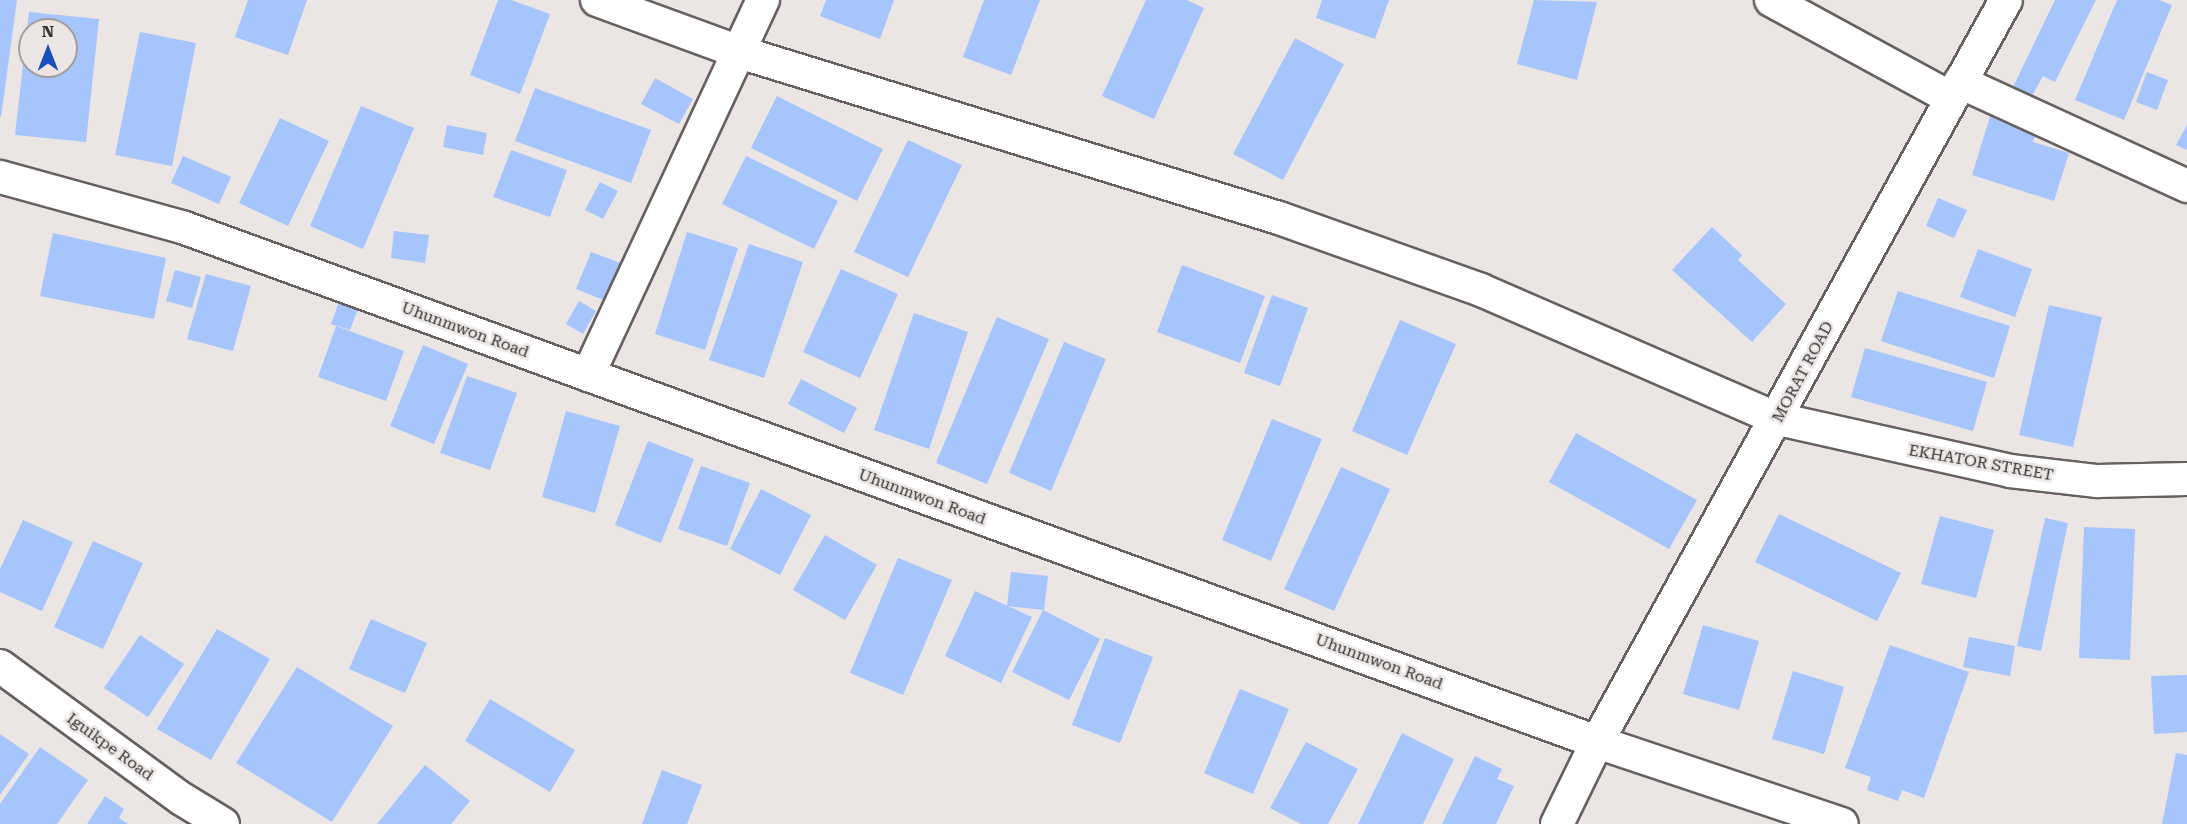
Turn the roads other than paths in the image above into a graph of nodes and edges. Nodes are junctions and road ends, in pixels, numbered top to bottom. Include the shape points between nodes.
1 (597, 0) edge
2 (764, 0) edge
3 (1771, 0) edge
4 (2006, 0) edge
5 (739, 52) junction
6 (1955, 90) junction
7 (0, 177) edge
8 (2187, 186) edge
9 (588, 375) junction
10 (1778, 419) junction
11 (2187, 479) edge
12 (0, 666) edge
13 (1597, 742) junction
14 (224, 824) edge
15 (1557, 824) edge
16 (1842, 824) edge

1 - 5 street, EKHATOR STREET
2 - 5 street
3 - 6 street
4 - 6 street, MORAT ROAD
5 - 9 street
5 - 10 street, EKHATOR STREET via 1279,218 1481,290
6 - 8 street
6 - 10 street, MORAT ROAD
7 - 9 street, Uhunmwon Road via 182,227
9 - 13 street, Uhunmwon Road
10 - 11 street, EKHATOR STREET via 2010,471 2097,481
10 - 13 street, MORAT ROAD
12 - 14 street, Iguikpe Road via 182,799
13 - 15 street, MORAT ROAD
13 - 16 street, Uhunmwon Road

